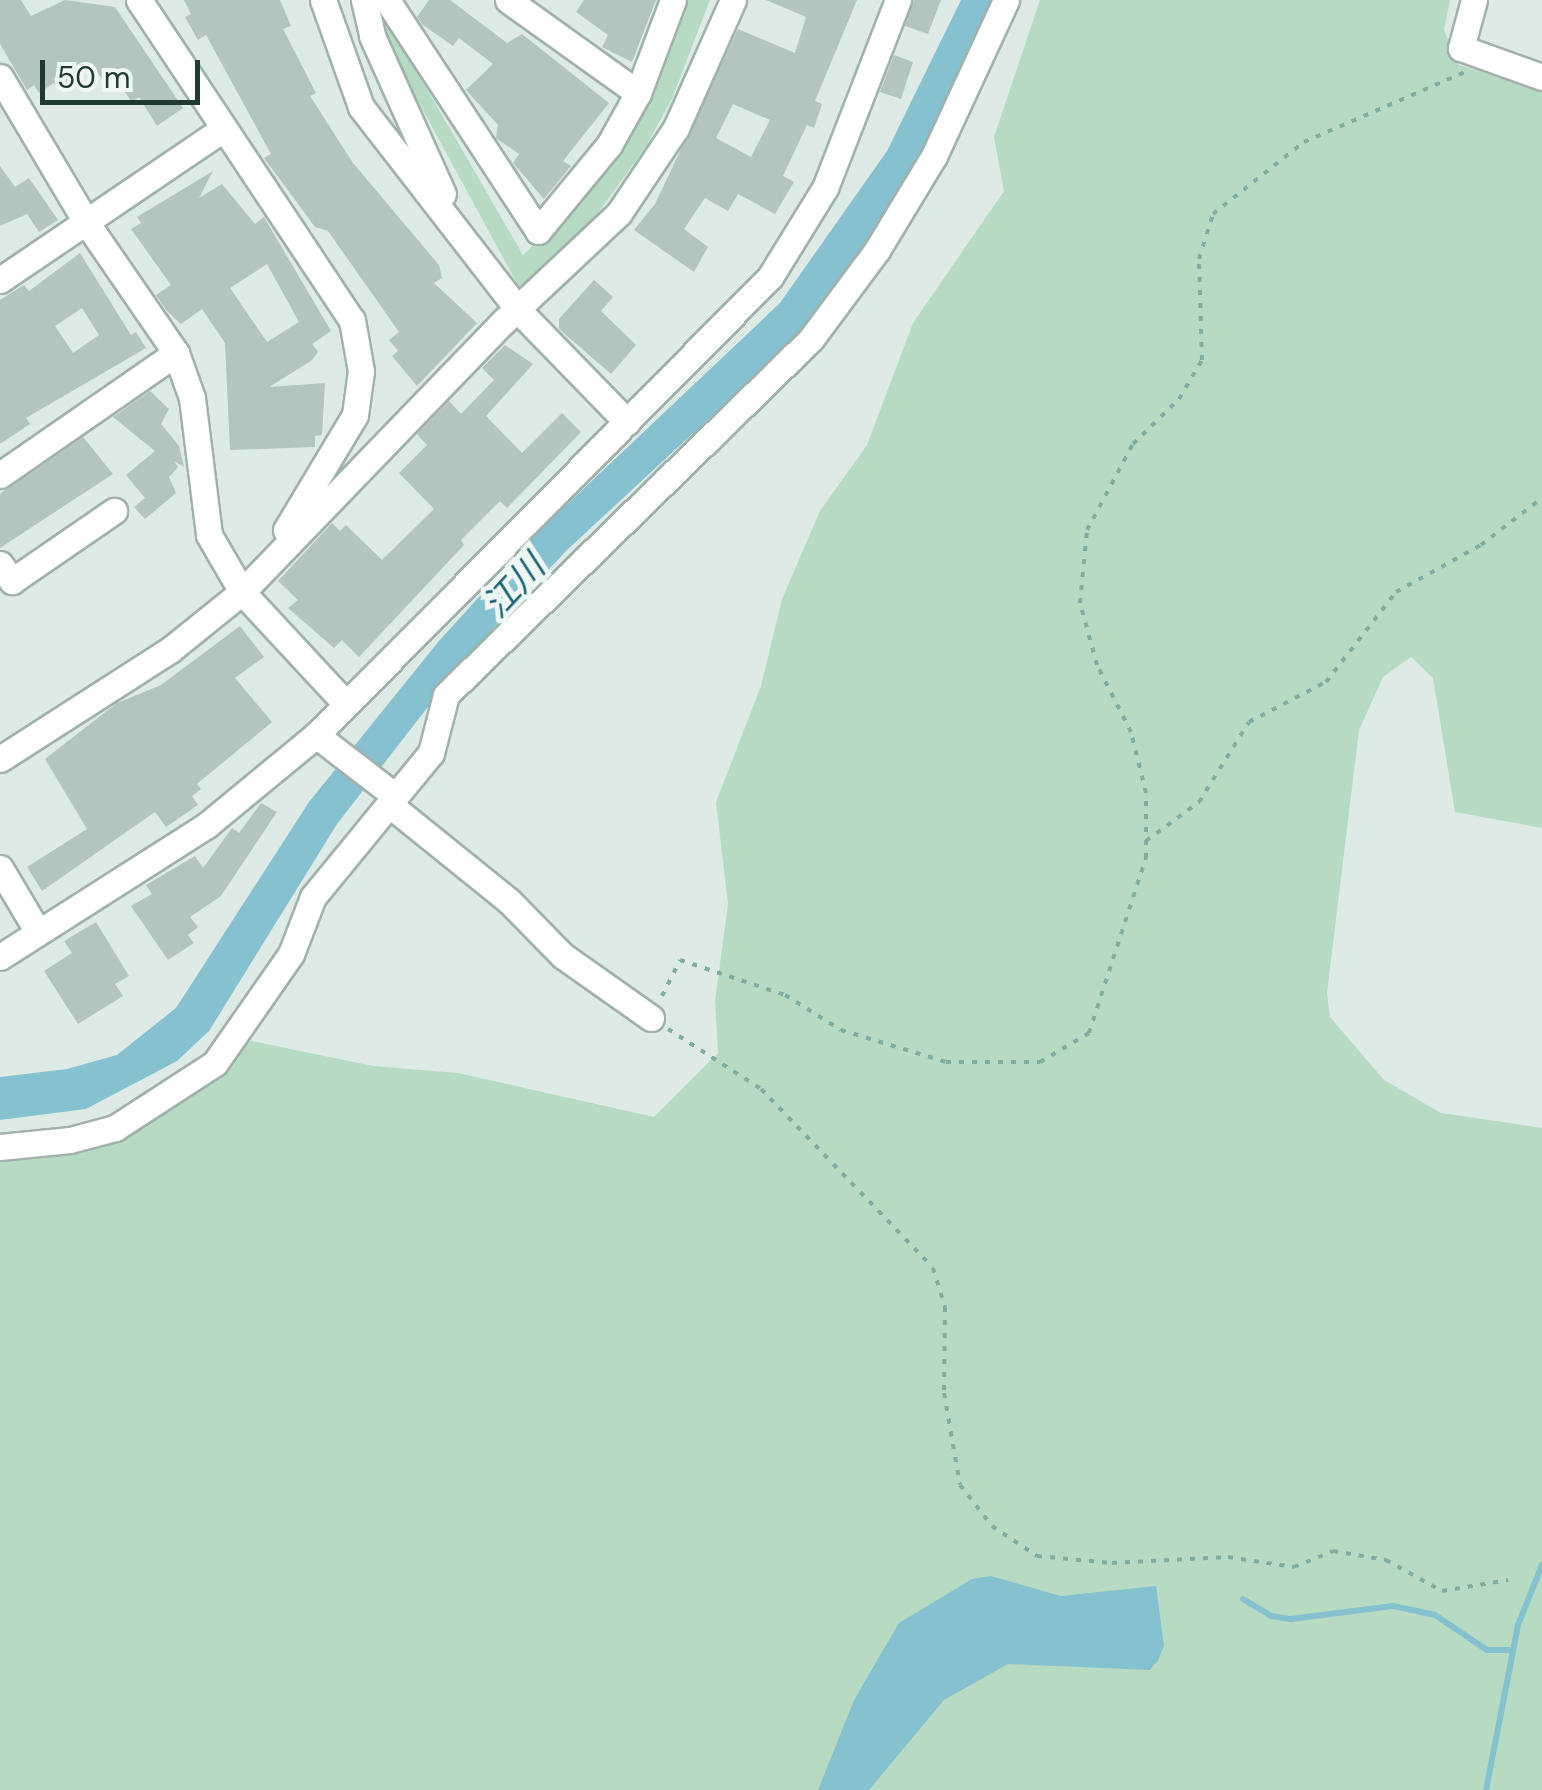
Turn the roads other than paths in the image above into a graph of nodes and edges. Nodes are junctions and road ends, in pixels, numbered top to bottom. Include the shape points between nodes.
1 (139, 0) edge
2 (324, 0) edge
3 (364, 0) edge
4 (387, 0) edge
5 (508, 0) edge
6 (672, 0) edge
7 (733, 0) edge
8 (898, 0) edge
9 (1006, 0) edge
10 (1474, 0) edge
11 (1542, 76) edge
12 (0, 77) edge
13 (638, 92) junction
14 (8, 107) edge
15 (224, 129) junction
16 (86, 222) junction
17 (456, 224) junction
18 (0, 280) edge
19 (519, 311) junction
20 (176, 354) junction
21 (626, 422) junction
22 (0, 475) edge
23 (114, 512) dead end
24 (0, 564) edge
25 (263, 569) junction
26 (242, 592) junction
27 (346, 704) junction
28 (316, 735) junction
29 (0, 758) edge
30 (391, 799) junction
31 (0, 868) edge
32 (38, 932) junction
33 (0, 956) edge
34 (652, 1018) road end
35 (0, 1147) edge

1 - 15 street
2 - 17 street via 361,108
3 - 17 street via 372,36
4 - 13 street via 538,231 609,145
5 - 13 street
6 - 13 street
7 - 19 street via 676,128 619,213
8 - 21 street via 824,188 770,277
9 - 30 street via 934,156 877,250 811,339 446,695 432,753
10 - 11 street via 1460,48
12 - 14 street
14 - 16 street
15 - 16 street
15 - 25 street via 352,320 361,371 355,415
16 - 18 street
16 - 20 street
17 - 19 street
19 - 21 street
19 - 25 street
20 - 22 street
20 - 26 street via 192,398 209,535
21 - 27 street
23 - 24 street via 12,581
25 - 26 street
26 - 27 street
26 - 29 street via 170,650
27 - 28 street
28 - 30 street
28 - 32 street via 207,825
30 - 34 street via 563,956
30 - 35 street via 312,897 291,954 215,1062 115,1128
31 - 32 street
32 - 33 street

